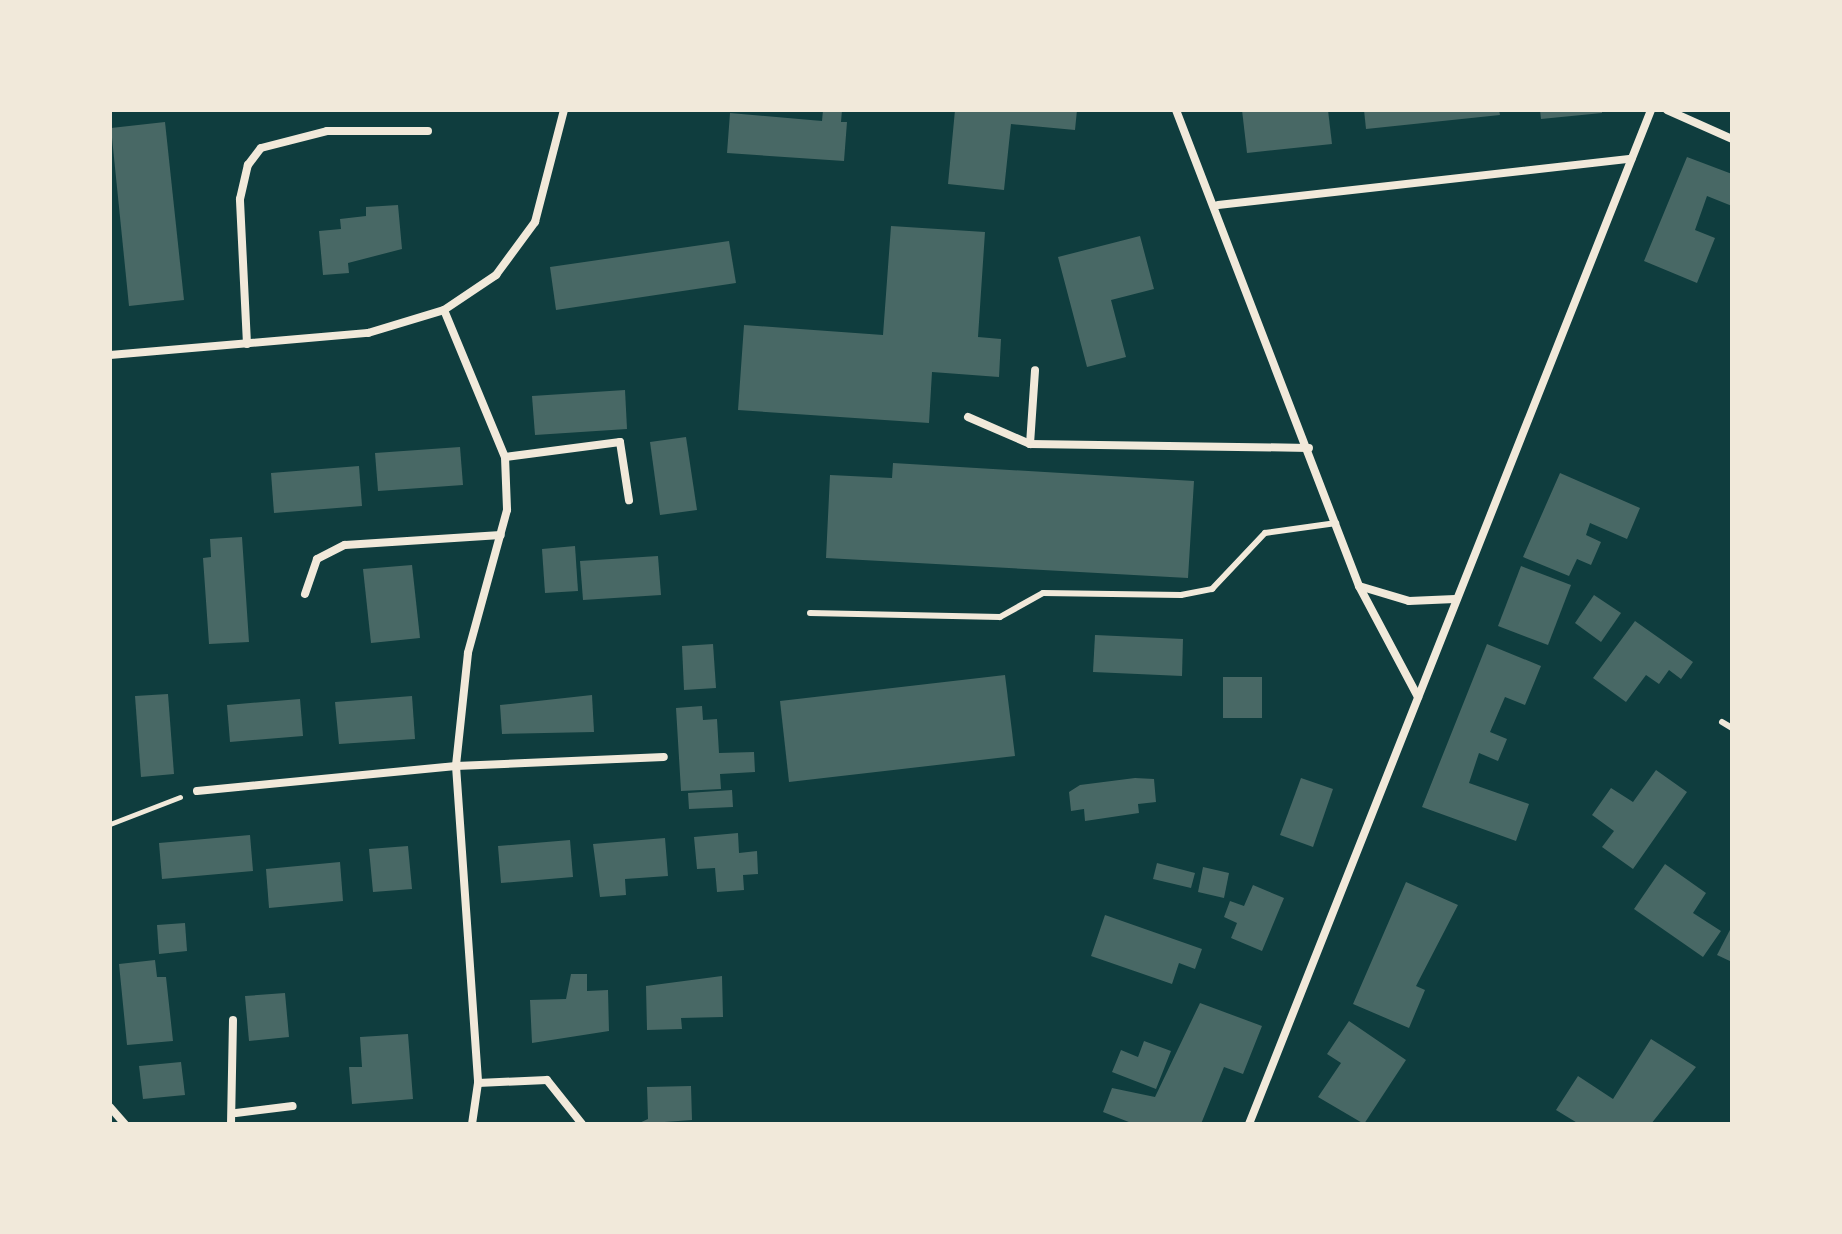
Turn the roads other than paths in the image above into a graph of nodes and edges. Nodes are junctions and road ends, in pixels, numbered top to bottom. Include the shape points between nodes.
1 (564, 110) edge
2 (1176, 110) edge
3 (1651, 110) edge
4 (1667, 110) edge
5 (428, 131) dead end
6 (1732, 139) edge
7 (1631, 159) junction
8 (1218, 205) junction
9 (444, 310) junction
10 (247, 344) junction
11 (110, 355) edge
12 (1035, 370) dead end
13 (968, 417) dead end
14 (1030, 444) junction
15 (1309, 448) junction
16 (505, 457) junction
17 (629, 500) dead end
18 (1336, 523) junction
19 (501, 535) junction
20 (1359, 586) junction
21 (305, 594) dead end
22 (1455, 599) junction
23 (810, 613) dead end
24 (1418, 697) junction
25 (1722, 722) dead end
26 (1732, 728) edge
27 (664, 757) dead end
28 (456, 766) junction
29 (197, 791) road end
30 (233, 1020) dead end
31 (478, 1083) junction
32 (293, 1106) dead end
33 (110, 1107) edge
34 (236, 1113) junction
35 (125, 1124) edge
36 (231, 1124) edge
37 (472, 1124) edge
38 (582, 1124) edge
39 (1249, 1124) edge

1 - 9 street via 535,222 496,275
2 - 8 street
3 - 7 street
4 - 6 street
5 - 10 street via 327,131 261,148 248,165 240,199
7 - 8 street
7 - 22 street
8 - 15 street
9 - 10 street via 368,333
9 - 16 street
10 - 11 street
12 - 14 street
13 - 14 street
14 - 15 street
15 - 18 street
16 - 17 street via 620,442
16 - 19 street
18 - 20 street
18 - 23 lane via 1265,533 1212,589 1181,595 1043,593 1000,617
19 - 21 street via 345,545 317,559
19 - 28 street via 468,653
20 - 22 street via 1409,601
20 - 24 street
22 - 24 street
24 - 39 street
25 - 26 lane
27 - 28 street
28 - 29 street
28 - 31 street
30 - 34 street
31 - 37 street
31 - 38 street via 547,1080
32 - 34 street
33 - 35 street
34 - 36 street

